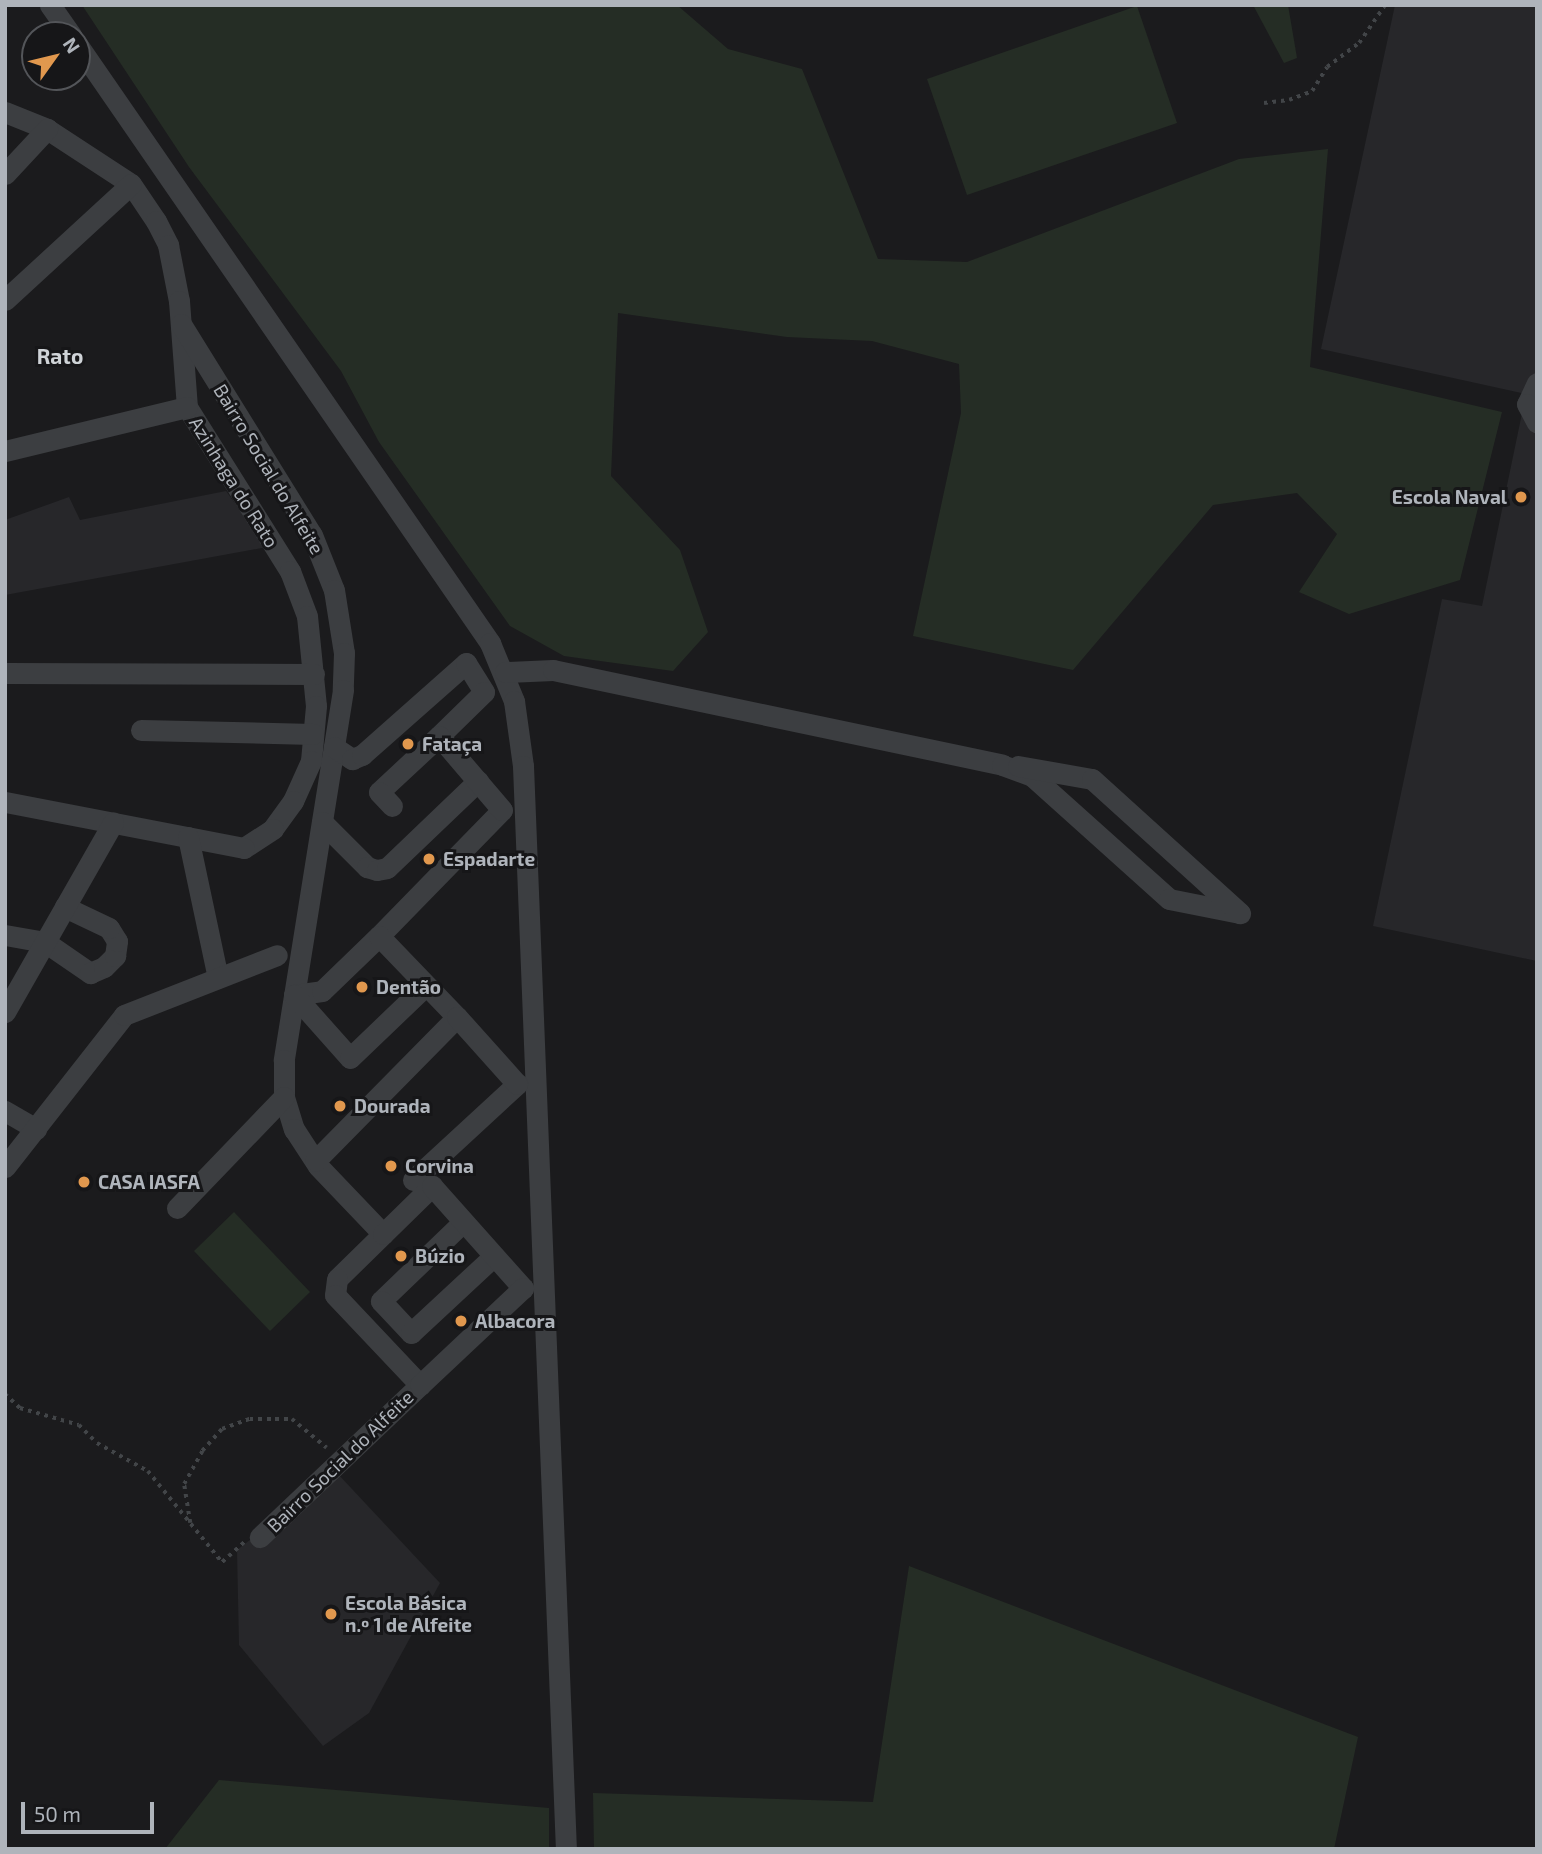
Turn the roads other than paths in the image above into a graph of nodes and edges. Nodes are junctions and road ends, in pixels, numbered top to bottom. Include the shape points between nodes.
1 (50, 5) edge
2 (61, 21) edge
3 (91, 64) edge
4 (5, 112) edge
5 (47, 130) junction
6 (5, 174) edge
7 (131, 184) junction
8 (5, 300) edge
9 (181, 324) junction
10 (1537, 383) edge
11 (187, 407) junction
12 (1537, 423) edge
13 (5, 452) edge
14 (505, 672) junction
15 (5, 673) edge
16 (314, 674) junction
17 (141, 730) dead end
18 (313, 734) junction
19 (439, 736) junction
20 (334, 747) junction
21 (1002, 765) junction
22 (478, 781) junction
23 (5, 802) edge
24 (392, 806) dead end
25 (322, 822) junction
26 (113, 823) junction
27 (188, 837) junction
28 (65, 907) junction
29 (5, 935) edge
30 (379, 936) junction
31 (45, 942) junction
32 (277, 955) dead end
33 (218, 978) junction
34 (426, 985) junction
35 (295, 995) junction
36 (5, 1012) edge
37 (457, 1017) junction
38 (284, 1097) junction
39 (5, 1111) edge
40 (36, 1129) junction
41 (315, 1161) junction
42 (5, 1167) edge
43 (413, 1180) dead end
44 (177, 1208) dead end
45 (463, 1222) junction
46 (383, 1234) junction
47 (494, 1256) junction
48 (420, 1385) junction
49 (260, 1537) dead end
50 (566, 1849) edge

1 - 2 street
3 - 14 street via 491,643
4 - 5 street, Azinhaga do Rato
5 - 6 street
5 - 7 street, Azinhaga do Rato
7 - 8 street
7 - 9 street, Azinhaga do Rato via 167,245
9 - 11 street, Azinhaga do Rato
9 - 20 street, Bairro Social do Alfeite via 293,500 326,564 344,653
10 - 12 street via 1527,404
11 - 13 street
11 - 16 street, Azinhaga do Rato via 290,571 307,616
14 - 21 street via 554,670
14 - 50 street via 520,729 523,766
15 - 16 street
16 - 18 street, Azinhaga do Rato
17 - 18 street
18 - 27 street, Azinhaga do Rato via 311,761 293,801 273,829 244,848
19 - 20 street via 484,692 466,663 362,755 352,759
19 - 22 street
19 - 24 street via 379,792
20 - 25 street, Bairro Social do Alfeite
21 - 21 street via 1032,776 1169,898 1240,913 1092,779 1034,766
22 - 25 street via 387,868 367,867
22 - 30 street via 502,810
23 - 26 street, Azinhaga do Rato
25 - 35 street, Bairro Social do Alfeite
26 - 27 street, Azinhaga do Rato
26 - 28 street
27 - 33 street
28 - 31 street
28 - 31 street via 109,928 117,941 115,956 90,973
29 - 31 street
30 - 34 street
30 - 35 street via 322,991
31 - 36 street
32 - 33 street
33 - 40 street via 124,1015
34 - 35 street via 350,1058
34 - 37 street
35 - 38 street, Bairro Social do Alfeite
37 - 41 street
37 - 43 street via 517,1084
38 - 41 street, Bairro Social do Alfeite via 294,1129
38 - 44 street
39 - 40 street
40 - 42 street
41 - 46 street, Bairro Social do Alfeite
45 - 46 street, Bairro Social do Alfeite via 432,1186
45 - 47 street, Bairro Social do Alfeite
45 - 47 street via 381,1301 411,1333
46 - 48 street, Bairro Social do Alfeite via 337,1279 335,1295
47 - 48 street, Bairro Social do Alfeite via 523,1288
48 - 49 street, Bairro Social do Alfeite

